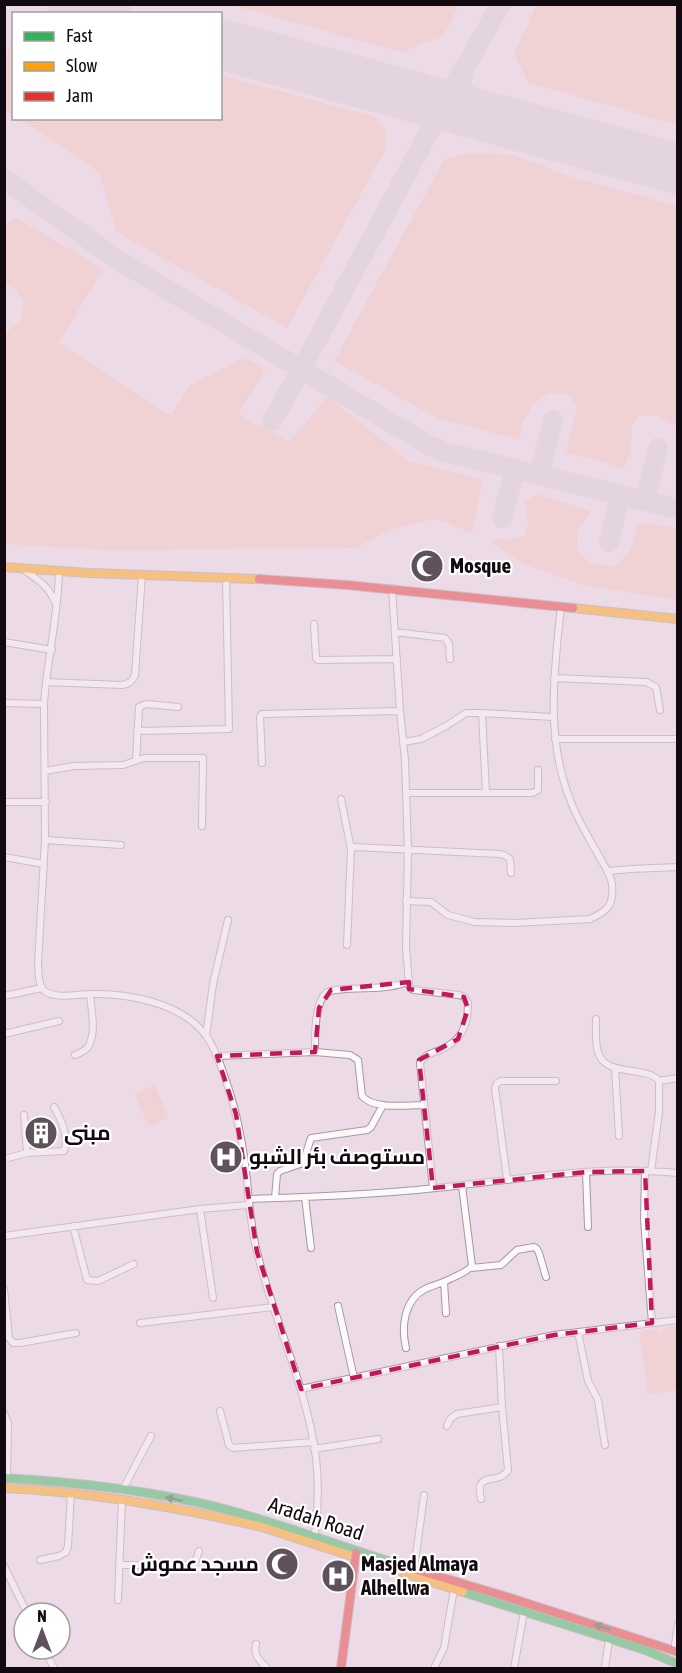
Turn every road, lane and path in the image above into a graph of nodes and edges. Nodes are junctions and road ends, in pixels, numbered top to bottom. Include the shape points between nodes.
1 (4, 567) edge
2 (23, 569) junction
3 (59, 571) junction
4 (142, 575) junction
5 (226, 578) junction
6 (392, 588) junction
7 (561, 606) junction
8 (57, 608) junction
9 (678, 619) edge
10 (314, 624) dead end
11 (395, 632) junction
12 (4, 642) edge
13 (52, 650) junction
14 (397, 659) junction
15 (450, 659) dead end
16 (554, 678) junction
17 (46, 682) junction
18 (4, 703) edge
19 (44, 704) junction
20 (178, 707) dead end
21 (660, 710) dead end
22 (400, 711) junction
23 (482, 713) junction
24 (553, 717) junction
25 (137, 731) junction
26 (555, 739) junction
27 (678, 739) edge
28 (404, 742) junction
29 (136, 761) junction
30 (262, 763) dead end
31 (538, 770) dead end
32 (45, 771) junction
33 (486, 793) junction
34 (406, 794) junction
35 (341, 799) dead end
36 (4, 802) edge
37 (46, 802) junction
38 (202, 826) dead end
39 (45, 840) junction
40 (121, 845) dead end
41 (351, 849) junction
42 (408, 850) junction
43 (4, 856) edge
44 (44, 864) junction
45 (678, 867) edge
46 (608, 871) junction
47 (511, 873) dead end
48 (406, 901) junction
49 (228, 920) dead end
50 (347, 945) dead end
51 (409, 982) junction
52 (42, 988) junction
53 (90, 994) junction
54 (4, 996) edge
55 (596, 1019) dead end
56 (59, 1022) dead end
57 (4, 1034) edge
58 (206, 1036) junction
59 (315, 1052) junction
60 (75, 1055) dead end
61 (217, 1056) junction
62 (615, 1068) junction
63 (678, 1078) edge
64 (556, 1081) dead end
65 (659, 1082) junction
66 (383, 1105) junction
67 (423, 1105) junction
68 (54, 1107) dead end
69 (24, 1115) dead end
70 (619, 1136) dead end
71 (27, 1153) junction
72 (4, 1159) edge
73 (648, 1171) junction
74 (586, 1172) junction
75 (678, 1173) edge
76 (507, 1179) junction
77 (462, 1186) junction
78 (433, 1188) junction
79 (305, 1197) junction
80 (275, 1198) junction
81 (248, 1202) junction
82 (200, 1209) junction
83 (73, 1226) junction
84 (588, 1227) dead end
85 (4, 1236) edge
86 (311, 1248) dead end
87 (134, 1264) dead end
88 (471, 1268) junction
89 (546, 1277) dead end
90 (444, 1282) junction
91 (4, 1289) edge
92 (213, 1298) dead end
93 (338, 1306) dead end
94 (273, 1307) junction
95 (446, 1313) dead end
96 (678, 1320) edge
97 (140, 1323) dead end
98 (652, 1323) junction
99 (76, 1332) dead end
100 (578, 1332) junction
101 (499, 1346) junction
102 (406, 1348) dead end
103 (354, 1378) junction
104 (301, 1389) junction
105 (502, 1407) junction
106 (220, 1411) dead end
107 (4, 1413) edge
108 (447, 1426) dead end
109 (151, 1436) dead end
110 (378, 1439) dead end
111 (605, 1445) dead end
112 (314, 1446) junction
113 (6, 1478) edge
114 (4, 1488) edge
115 (71, 1492) junction
116 (122, 1494) junction
117 (424, 1495) dead end
118 (480, 1499) dead end
119 (314, 1540) junction
120 (199, 1551) dead end
121 (356, 1554) junction
122 (40, 1560) dead end
123 (119, 1565) junction
124 (4, 1566) edge
125 (414, 1570) junction
126 (454, 1589) junction
127 (118, 1600) dead end
128 (21, 1601) edge
129 (524, 1612) junction
130 (678, 1624) edge
131 (609, 1639) junction
132 (256, 1644) dead end
133 (676, 1652) edge
134 (671, 1664) edge
135 (267, 1668) edge
136 (341, 1668) edge
137 (434, 1668) edge
138 (514, 1668) edge
139 (605, 1668) edge

1 - 2 main road
2 - 3 main road
2 - 8 street via 48,588
3 - 4 main road
3 - 8 street
4 - 5 main road
4 - 17 street via 132,681 122,686
5 - 6 main road
5 - 25 street via 229,729
6 - 7 main road
6 - 11 street
7 - 9 main road
7 - 16 street
8 - 13 street
10 - 14 street via 318,660
11 - 14 street
11 - 15 street via 445,638
12 - 13 street
13 - 17 street
14 - 22 street
16 - 21 street via 646,682 656,687
16 - 24 street
17 - 19 street
18 - 19 street
19 - 32 street
20 - 25 street via 142,705
22 - 28 street
22 - 30 street via 262,714
23 - 24 street
23 - 28 street via 466,713 422,739
23 - 33 street
24 - 26 street
25 - 29 street
26 - 27 street
26 - 46 street via 570,801
28 - 34 street
29 - 32 street
29 - 38 street via 203,758
31 - 33 street via 537,792
32 - 37 street
33 - 34 street
34 - 42 street
35 - 41 street
36 - 37 street
37 - 39 street
39 - 40 street
39 - 44 street
41 - 42 street
41 - 50 street
42 - 47 street via 504,855 510,859
42 - 48 street
43 - 44 street
44 - 52 street via 38,963
45 - 46 street
46 - 48 street via 611,905 590,919 475,922 448,915 431,902
48 - 51 street
49 - 58 street
51 - 59 street via 385,988 327,992 318,1012
51 - 67 street via 411,989 459,995 468,1004 458,1039 421,1060
52 - 53 street via 56,995
52 - 54 street
53 - 58 street via 123,995 161,1005 192,1021
53 - 60 street via 91,1037 88,1047
55 - 62 street via 598,1051
56 - 57 street
58 - 61 street
59 - 61 street
59 - 66 street via 354,1056 358,1060 362,1096 371,1104
61 - 81 street via 236,1114
62 - 65 street via 653,1076
62 - 70 street
63 - 65 street
64 - 76 street via 497,1083
65 - 73 street via 659,1112
66 - 67 street
66 - 80 street via 367,1130 311,1138 303,1164 277,1174
67 - 78 street
68 - 71 street via 63,1125 66,1149
69 - 71 street
71 - 72 street
73 - 74 street
73 - 75 street
73 - 98 street via 645,1236
74 - 76 street
74 - 84 street
76 - 77 street
77 - 78 street
77 - 88 street
78 - 79 street
79 - 80 street
79 - 86 street
80 - 81 street
81 - 82 street
81 - 94 street
82 - 83 street
82 - 92 street
83 - 85 street
83 - 87 street via 87,1281 98,1281
88 - 89 street via 501,1265 517,1250 534,1247
88 - 90 street
90 - 95 street
90 - 102 street via 412,1300 405,1317
91 - 99 street via 9,1338 13,1343
93 - 103 street
94 - 97 street
94 - 104 street
96 - 98 street
98 - 100 street
100 - 101 street
100 - 111 street via 588,1381 598,1400
101 - 103 street
101 - 105 street
103 - 104 street
104 - 112 street
105 - 108 street via 457,1414
105 - 118 street via 508,1470 501,1477 482,1482
106 - 112 street via 233,1448
107 - 113 street via 8,1423
109 - 116 street
110 - 112 street
112 - 119 street
113 - 116 main road, Aradah Road via 56,1481
114 - 115 main road, Aradah Road
115 - 116 main road, Aradah Road
115 - 122 street via 66,1552
116 - 119 main road, Aradah Road via 172,1498 244,1515
116 - 123 street
117 - 125 street
119 - 121 main road, Aradah Road
120 - 123 street via 191,1564
121 - 125 main road, Aradah Road
121 - 126 main road, Aradah Road
121 - 136 main road
123 - 127 street
124 - 128 street
133 -> 125 main road, Aradah Road
126 - 129 main road, Aradah Road
126 - 137 street via 444,1648
129 - 131 main road, Aradah Road
129 - 138 street
130 - 133 street
131 - 134 main road, Aradah Road via 645,1650
131 - 139 street
132 - 135 street via 256,1656

